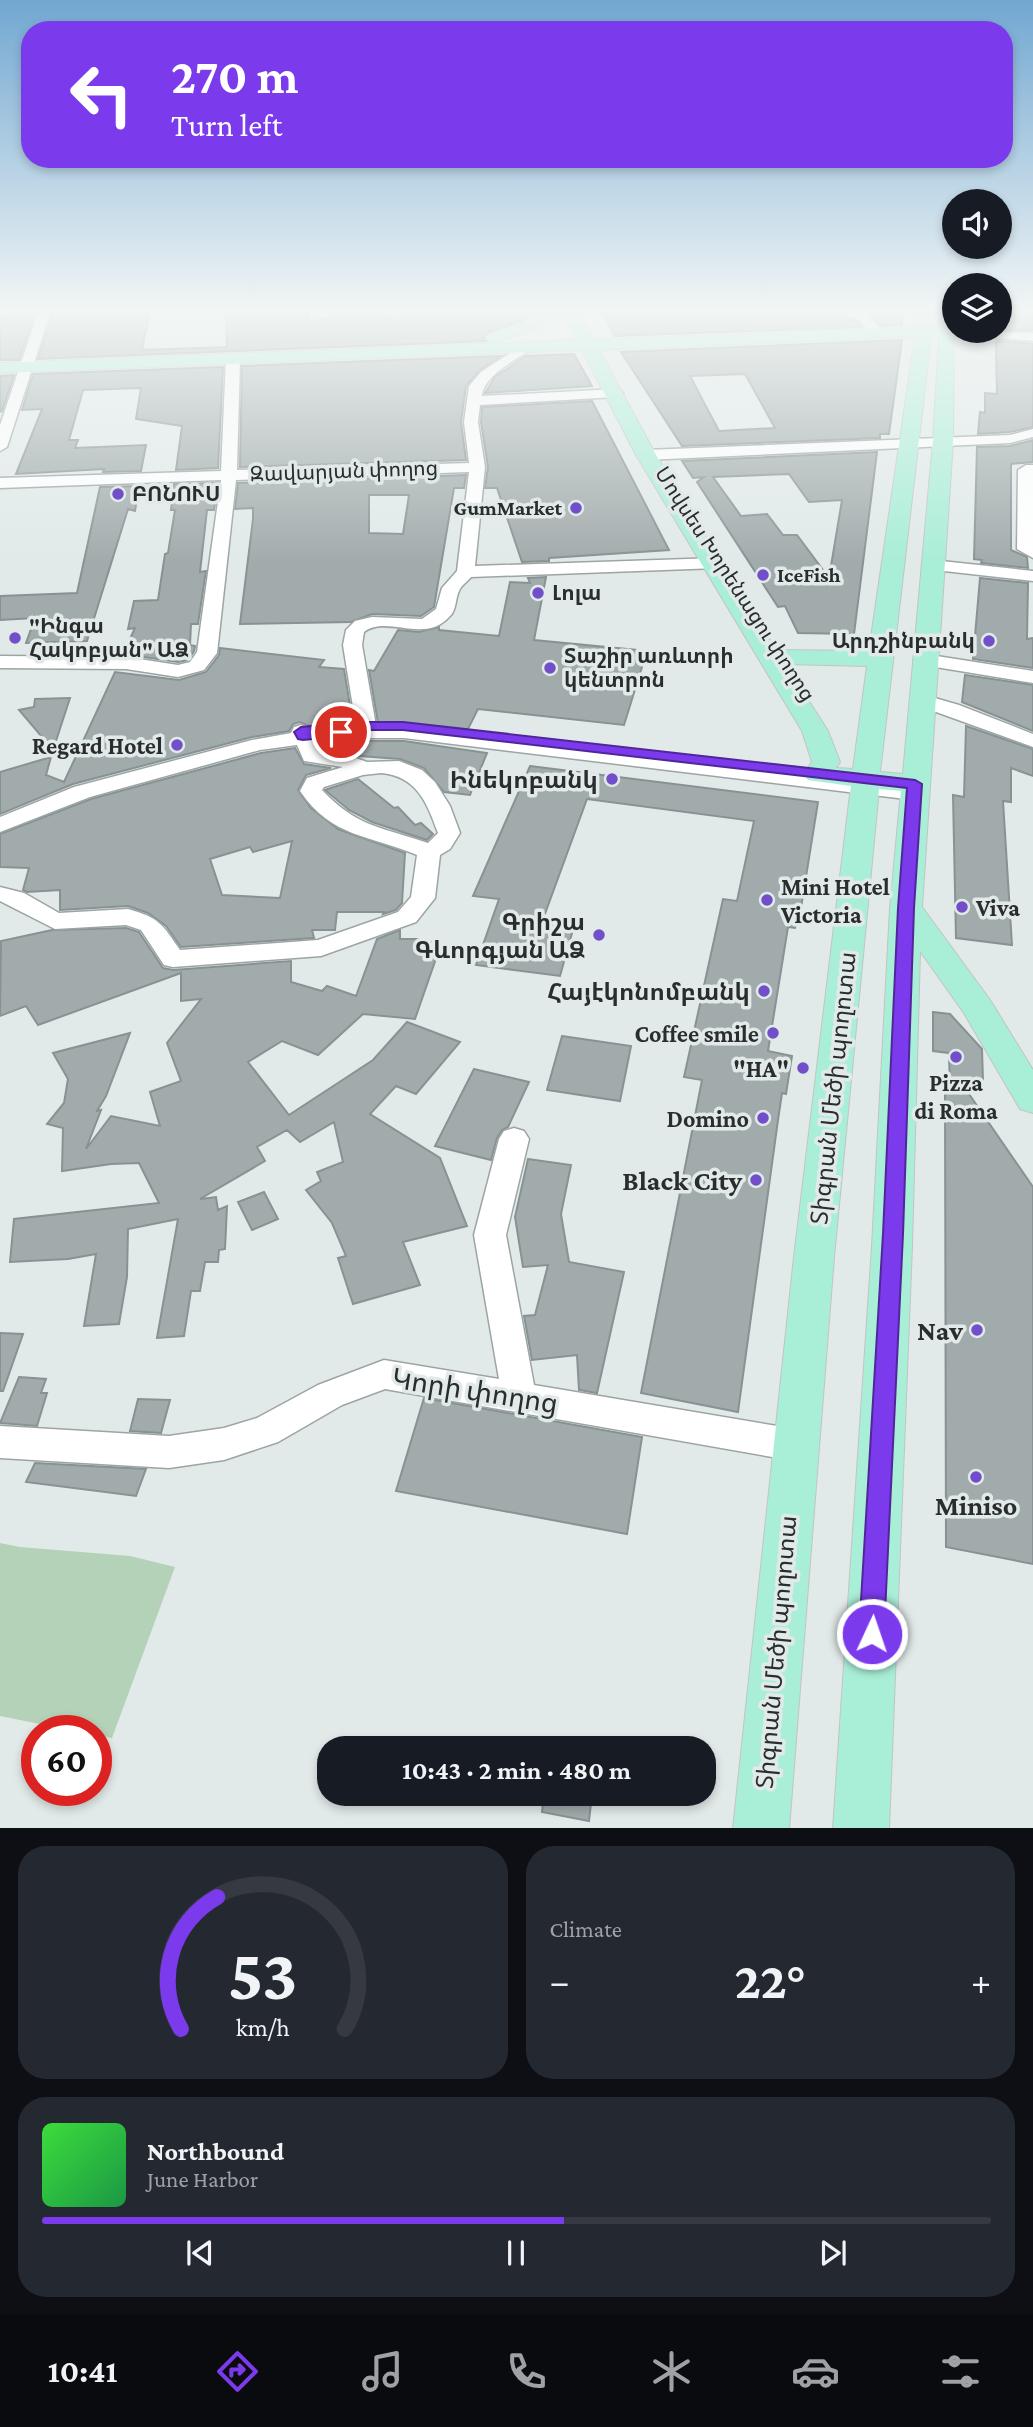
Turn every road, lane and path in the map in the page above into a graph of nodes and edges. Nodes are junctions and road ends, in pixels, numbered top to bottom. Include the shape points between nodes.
1 (18, 392) edge
2 (232, 392) edge
3 (476, 392) edge
4 (915, 392) edge
5 (945, 392) edge
6 (614, 393) joint
7 (475, 401) junction
8 (1033, 433) edge
9 (943, 441) junction
10 (908, 442) junction
11 (0, 447) edge
12 (649, 455) junction
13 (477, 467) junction
14 (1033, 470) edge
15 (229, 475) junction
16 (0, 483) edge
17 (1033, 553) edge
18 (714, 563) junction
19 (932, 565) junction
20 (466, 572) junction
21 (1033, 576) edge
22 (780, 656) junction
23 (879, 659) junction
24 (924, 660) junction
25 (0, 662) edge
26 (1033, 677) edge
27 (921, 700) junction
28 (366, 726) junction
29 (302, 734) junction
30 (1033, 741) edge
31 (360, 767) junction
32 (818, 774) junction
33 (865, 783) junction
34 (914, 789) junction
35 (0, 822) edge
36 (419, 848) junction
37 (0, 894) edge
38 (906, 908) junction
39 (1033, 1100) edge
40 (514, 1139) dead end
41 (519, 1396) junction
42 (0, 1442) edge
43 (795, 1445) junction
44 (761, 1828) edge
45 (861, 1828) edge

1 - 11 street
2 - 15 street
3 - 7 street
4 - 10 main road, Տիգրան Մեծի պողոտա
5 - 9 main road
6 - 7 street
6 - 12 main road, Մովսես Խորենացու փողոց
7 - 13 street via 471,422
8 - 9 street via 1010,439
9 - 10 street
9 - 19 main road
10 - 12 street
10 - 23 main road, Տիգրան Մեծի պողոտա
12 - 18 main road, Մովսես Խորենացու փողոց
13 - 15 street, Զավարյան փողոց
13 - 20 street
14 - 17 street via 1026,470 1026,548
15 - 16 street, Զավարյան փողոց
15 - 25 street via 208,653 197,666 178,671 126,663
18 - 20 street
18 - 22 main road, Մովսես Խորենացու փողոց
18 - 32 main road, Մովսես Խորենացու փողոց via 821,742 826,762
19 - 21 street
19 - 24 main road
20 - 28 street via 450,588 444,612 426,624 382,621 355,629 357,695
22 - 23 main road
22 - 33 main road, Մովսես Խորենացու փողոց
23 - 33 main road, Տիգրան Մեծի պողոտա
24 - 26 street
24 - 27 main road
27 - 30 street
27 - 34 main road
28 - 29 street
28 - 32 street
29 - 31 street via 313,756 339,758
29 - 33 street via 404,732
29 - 35 street via 82,792
31 - 36 street via 396,766 417,775 433,793 449,833 442,844
31 - 36 street via 315,783 310,791 349,825
32 - 33 main road
33 - 34 main road
33 - 43 main road, Տիգրան Մեծի պողոտա
34 - 38 main road
36 - 37 street via 423,898 407,917 321,948 173,959 150,925 128,917 55,921
38 - 39 main road via 978,1008
38 - 45 main road
40 - 41 street via 490,1235
41 - 42 street, Կորի փողոց via 384,1374 330,1395 266,1431 224,1444 169,1452
41 - 43 street, Կորի փողոց
43 - 44 main road, Տիգրան Մեծի պողոտա

